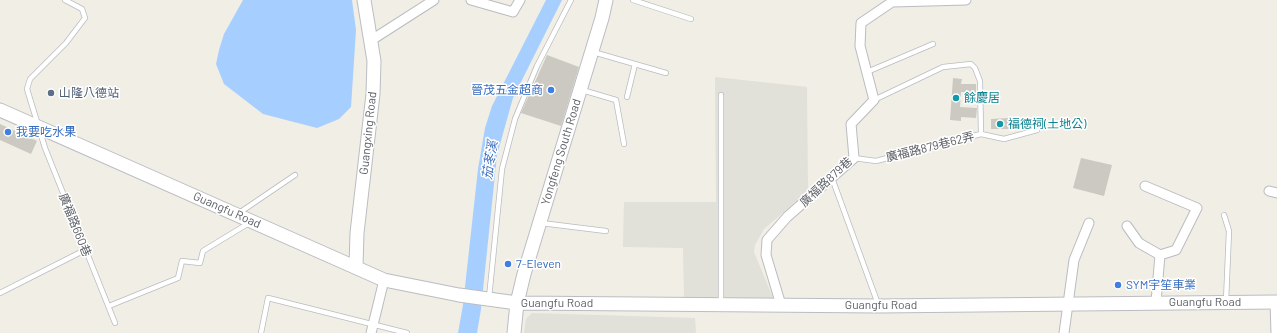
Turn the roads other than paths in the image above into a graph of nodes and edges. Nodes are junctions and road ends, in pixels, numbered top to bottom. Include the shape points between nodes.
1 (65, 0) edge
2 (364, 0) edge
3 (434, 0) edge
4 (470, 0) edge
5 (520, 0) edge
6 (571, 0) edge
7 (606, 0) edge
8 (633, 0) edge
9 (966, 0) edge
10 (891, 1) edge
11 (691, 19) dead end
12 (370, 41) junction
13 (934, 44) dead end
14 (592, 52) junction
15 (635, 64) junction
16 (867, 72) junction
17 (666, 74) dead end
18 (581, 89) junction
19 (721, 95) dead end
20 (627, 98) dead end
21 (874, 100) junction
22 (0, 110) edge
23 (38, 126) junction
24 (1037, 130) dead end
25 (981, 134) junction
26 (624, 144) dead end
27 (854, 158) junction
28 (294, 175) dead end
29 (832, 177) junction
30 (1145, 186) dead end
31 (238, 214) junction
32 (1224, 215) dead end
33 (252, 221) junction
34 (539, 223) junction
35 (1089, 223) dead end
36 (1127, 226) dead end
37 (606, 231) dead end
38 (85, 250) junction
39 (1160, 254) junction
40 (356, 267) junction
41 (384, 280) junction
42 (0, 293) edge
43 (487, 299) junction
44 (1156, 302) junction
45 (1226, 302) junction
46 (1276, 302) edge
47 (1067, 303) junction
48 (517, 304) junction
49 (722, 304) junction
50 (781, 305) junction
51 (109, 306) junction
52 (879, 306) junction
53 (115, 323) dead end
54 (372, 329) edge
55 (262, 333) edge
56 (404, 333) edge
57 (514, 333) edge
58 (1064, 333) edge
59 (1276, 333) edge

1 - 23 lane, 廣福路660巷 via 82,9 85,18 66,43 30,79 27,89
2 - 12 street, Guangxing Road
3 - 12 street
4 - 5 street via 513,12
6 - 43 lane via 537,66 515,119 502,169
7 - 14 street, Yongfeng South Road
8 - 11 lane
9 - 10 street
10 - 16 street via 861,22 860,46
12 - 40 street, Guangxing Road via 374,61 373,94 357,233
13 - 16 lane
14 - 15 lane
14 - 18 street, Yongfeng South Road
15 - 17 lane
15 - 20 lane
16 - 21 street
18 - 26 lane via 616,100
18 - 34 street, Yongfeng South Road
19 - 49 lane
21 - 25 lane via 943,67 971,64 980,81
21 - 27 street, 廣福路879巷 via 851,124
22 - 23 street, Guangfu Road
23 - 31 street, Guangfu Road
23 - 38 lane, 廣福路660巷 via 44,148
24 - 25 lane via 1004,139
25 - 27 lane, 廣福路879巷62弄 via 876,161
27 - 29 street, 廣福路879巷
28 - 31 lane
29 - 50 street, 廣福路879巷 via 787,217 767,240 766,255
29 - 52 lane
30 - 39 street via 1197,208 1176,250
31 - 33 street, Guangfu Road
32 - 45 lane via 1229,231
33 - 40 street, Guangfu Road
33 - 51 lane via 203,251 200,263 182,261 178,278
34 - 37 lane
34 - 48 street, Yongfeng South Road
35 - 47 street via 1074,260
36 - 39 street via 1139,243
38 - 42 lane
38 - 51 lane, 廣福路660巷
39 - 44 street
40 - 41 street, Guangfu Road
41 - 43 street, Guangfu Road
41 - 54 street
43 - 48 street, Guangfu Road
44 - 45 street, Guangfu Road
44 - 47 street, Guangfu Road
45 - 46 street, Guangfu Road
46 - 59 street
47 - 52 street, Guangfu Road
47 - 58 street
48 - 49 street, Guangfu Road
48 - 57 street, Yongfeng South Road
49 - 50 street, Guangfu Road
50 - 52 street, Guangfu Road
51 - 53 lane, 廣福路660巷
54 - 55 lane via 268,298
54 - 56 lane

